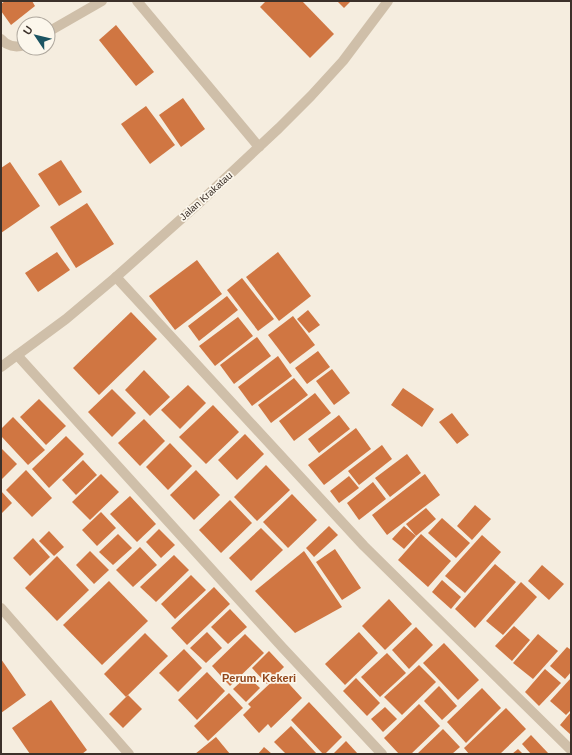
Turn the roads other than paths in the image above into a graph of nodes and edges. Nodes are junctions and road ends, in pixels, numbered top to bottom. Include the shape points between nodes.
1 (102, 1) edge
2 (137, 1) edge
3 (388, 1) edge
4 (56, 27) edge
5 (1, 39) edge
6 (16, 47) edge
7 (259, 147) junction
8 (116, 277) junction
9 (17, 355) junction
10 (1, 367) edge
11 (1, 608) edge
12 (571, 750) edge
13 (129, 754) edge
14 (382, 754) edge

1 - 4 street
2 - 7 street
3 - 7 street, Jalan Krakatau via 343,61
5 - 6 street via 10,46
7 - 8 street, Jalan Krakatau
8 - 9 street, Jalan Krakatau via 66,319
8 - 12 street via 364,546
9 - 10 street, Jalan Krakatau
9 - 14 street
11 - 13 street

